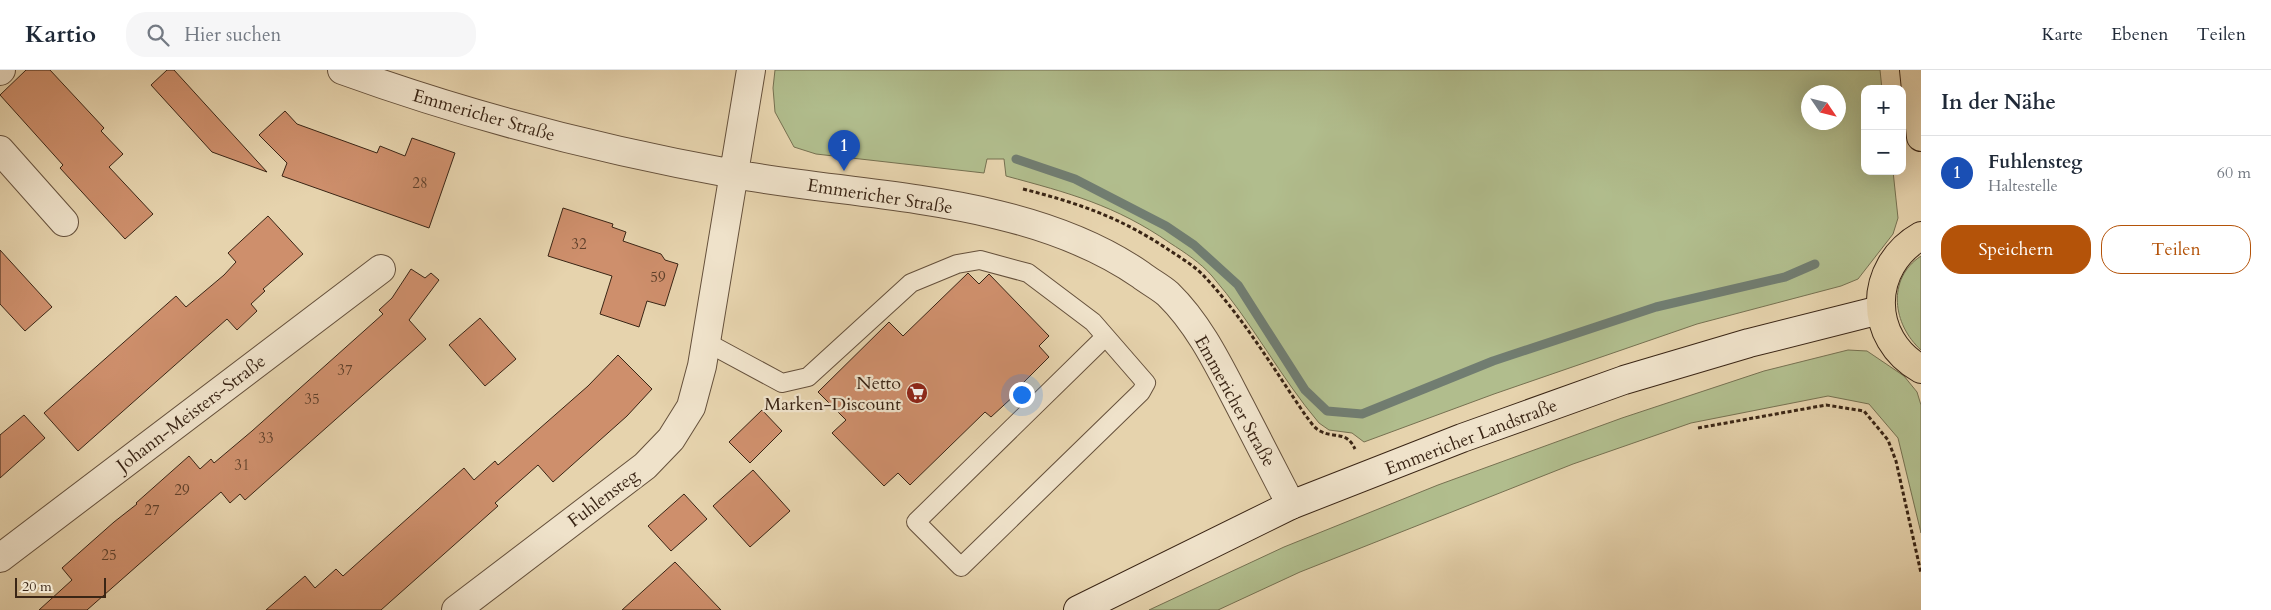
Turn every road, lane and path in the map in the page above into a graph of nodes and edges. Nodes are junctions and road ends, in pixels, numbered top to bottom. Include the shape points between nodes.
1 (342, 70) edge
2 (751, 70) edge
3 (1914, 70) edge
4 (1921, 137) edge
5 (0, 150) edge
6 (735, 174) junction
7 (64, 222) dead end
8 (1921, 236) edge
9 (381, 269) dead end
10 (1880, 310) junction
11 (1104, 338) junction
12 (706, 342) junction
13 (1921, 368) edge
14 (1698, 428) dead end
15 (1291, 505) junction
16 (0, 558) edge
17 (1921, 572) edge
18 (456, 610) edge
19 (1078, 610) edge

1 - 6 street, Emmericher Straße via 402,92 561,138
2 - 6 street, Fuhlensteg
3 - 4 main road
5 - 7 street
6 - 12 street, Fuhlensteg
6 - 15 street, Emmericher Straße via 936,204 1030,223 1095,248 1129,267 1158,286 1186,315 1217,362
8 - 10 main road via 1899,253 1888,270
9 - 16 street, Johann-Meisters-Straße
10 - 13 main road via 1894,345 1904,358
10 - 15 street, Emmericher Landstraße via 1749,343 1624,380 1462,438
11 - 11 lane via 1146,382 1141,392 961,568 916,522
11 - 12 lane via 1093,322 1028,274 980,260 957,264 911,283 808,377 782,383
12 - 18 street, Fuhlensteg via 691,407 671,439 645,466
14 - 17 path via 1826,405 1864,411 1888,440 1896,461
15 - 19 street, Emmericher Landstraße

